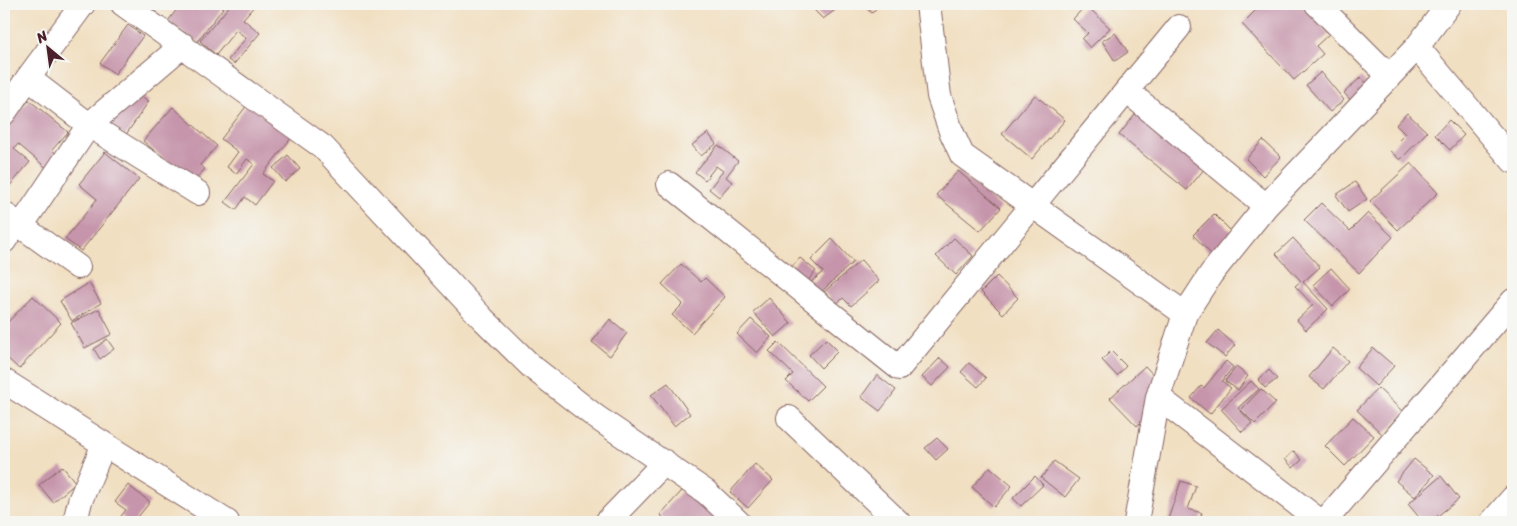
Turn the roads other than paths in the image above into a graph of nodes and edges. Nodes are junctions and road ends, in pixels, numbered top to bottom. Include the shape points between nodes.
1 (83, 4) edge
2 (123, 4) edge
3 (928, 4) edge
4 (1316, 4) edge
5 (1449, 4) edge
6 (1178, 28) dead end
7 (183, 45) junction
8 (1417, 47) junction
9 (1389, 76) junction
10 (28, 78) junction
11 (1127, 91) junction
12 (4, 113) edge
13 (89, 125) junction
14 (1513, 161) edge
15 (669, 184) dead end
16 (198, 193) dead end
17 (1032, 204) junction
18 (1266, 206) junction
19 (11, 226) edge
20 (78, 267) dead end
21 (1513, 301) edge
22 (1185, 314) junction
23 (4, 380) edge
24 (1158, 397) junction
25 (789, 418) dead end
26 (104, 444) junction
27 (665, 462) junction
28 (1513, 498) edge
29 (75, 522) edge
30 (226, 522) edge
31 (607, 522) edge
32 (738, 522) edge
33 (898, 522) edge
34 (1136, 522) edge
35 (1322, 522) edge
36 (1492, 522) edge

1 - 10 street
2 - 7 street
3 - 17 street via 939,96 962,155
4 - 9 street
5 - 8 street
6 - 11 street
7 - 13 street
7 - 27 street via 323,147 483,320 532,367 596,417
8 - 9 street
8 - 14 street
9 - 18 street
10 - 12 street
10 - 13 street
11 - 17 street
11 - 18 street
13 - 16 street
13 - 19 street
15 - 17 street via 900,368
17 - 22 street
18 - 22 street via 1211,274
19 - 20 street
21 - 35 street
22 - 24 street
23 - 26 street
24 - 34 street
24 - 35 street
25 - 33 street
26 - 29 street via 80,501
26 - 30 street
27 - 31 street
27 - 32 street via 706,492
28 - 36 street

